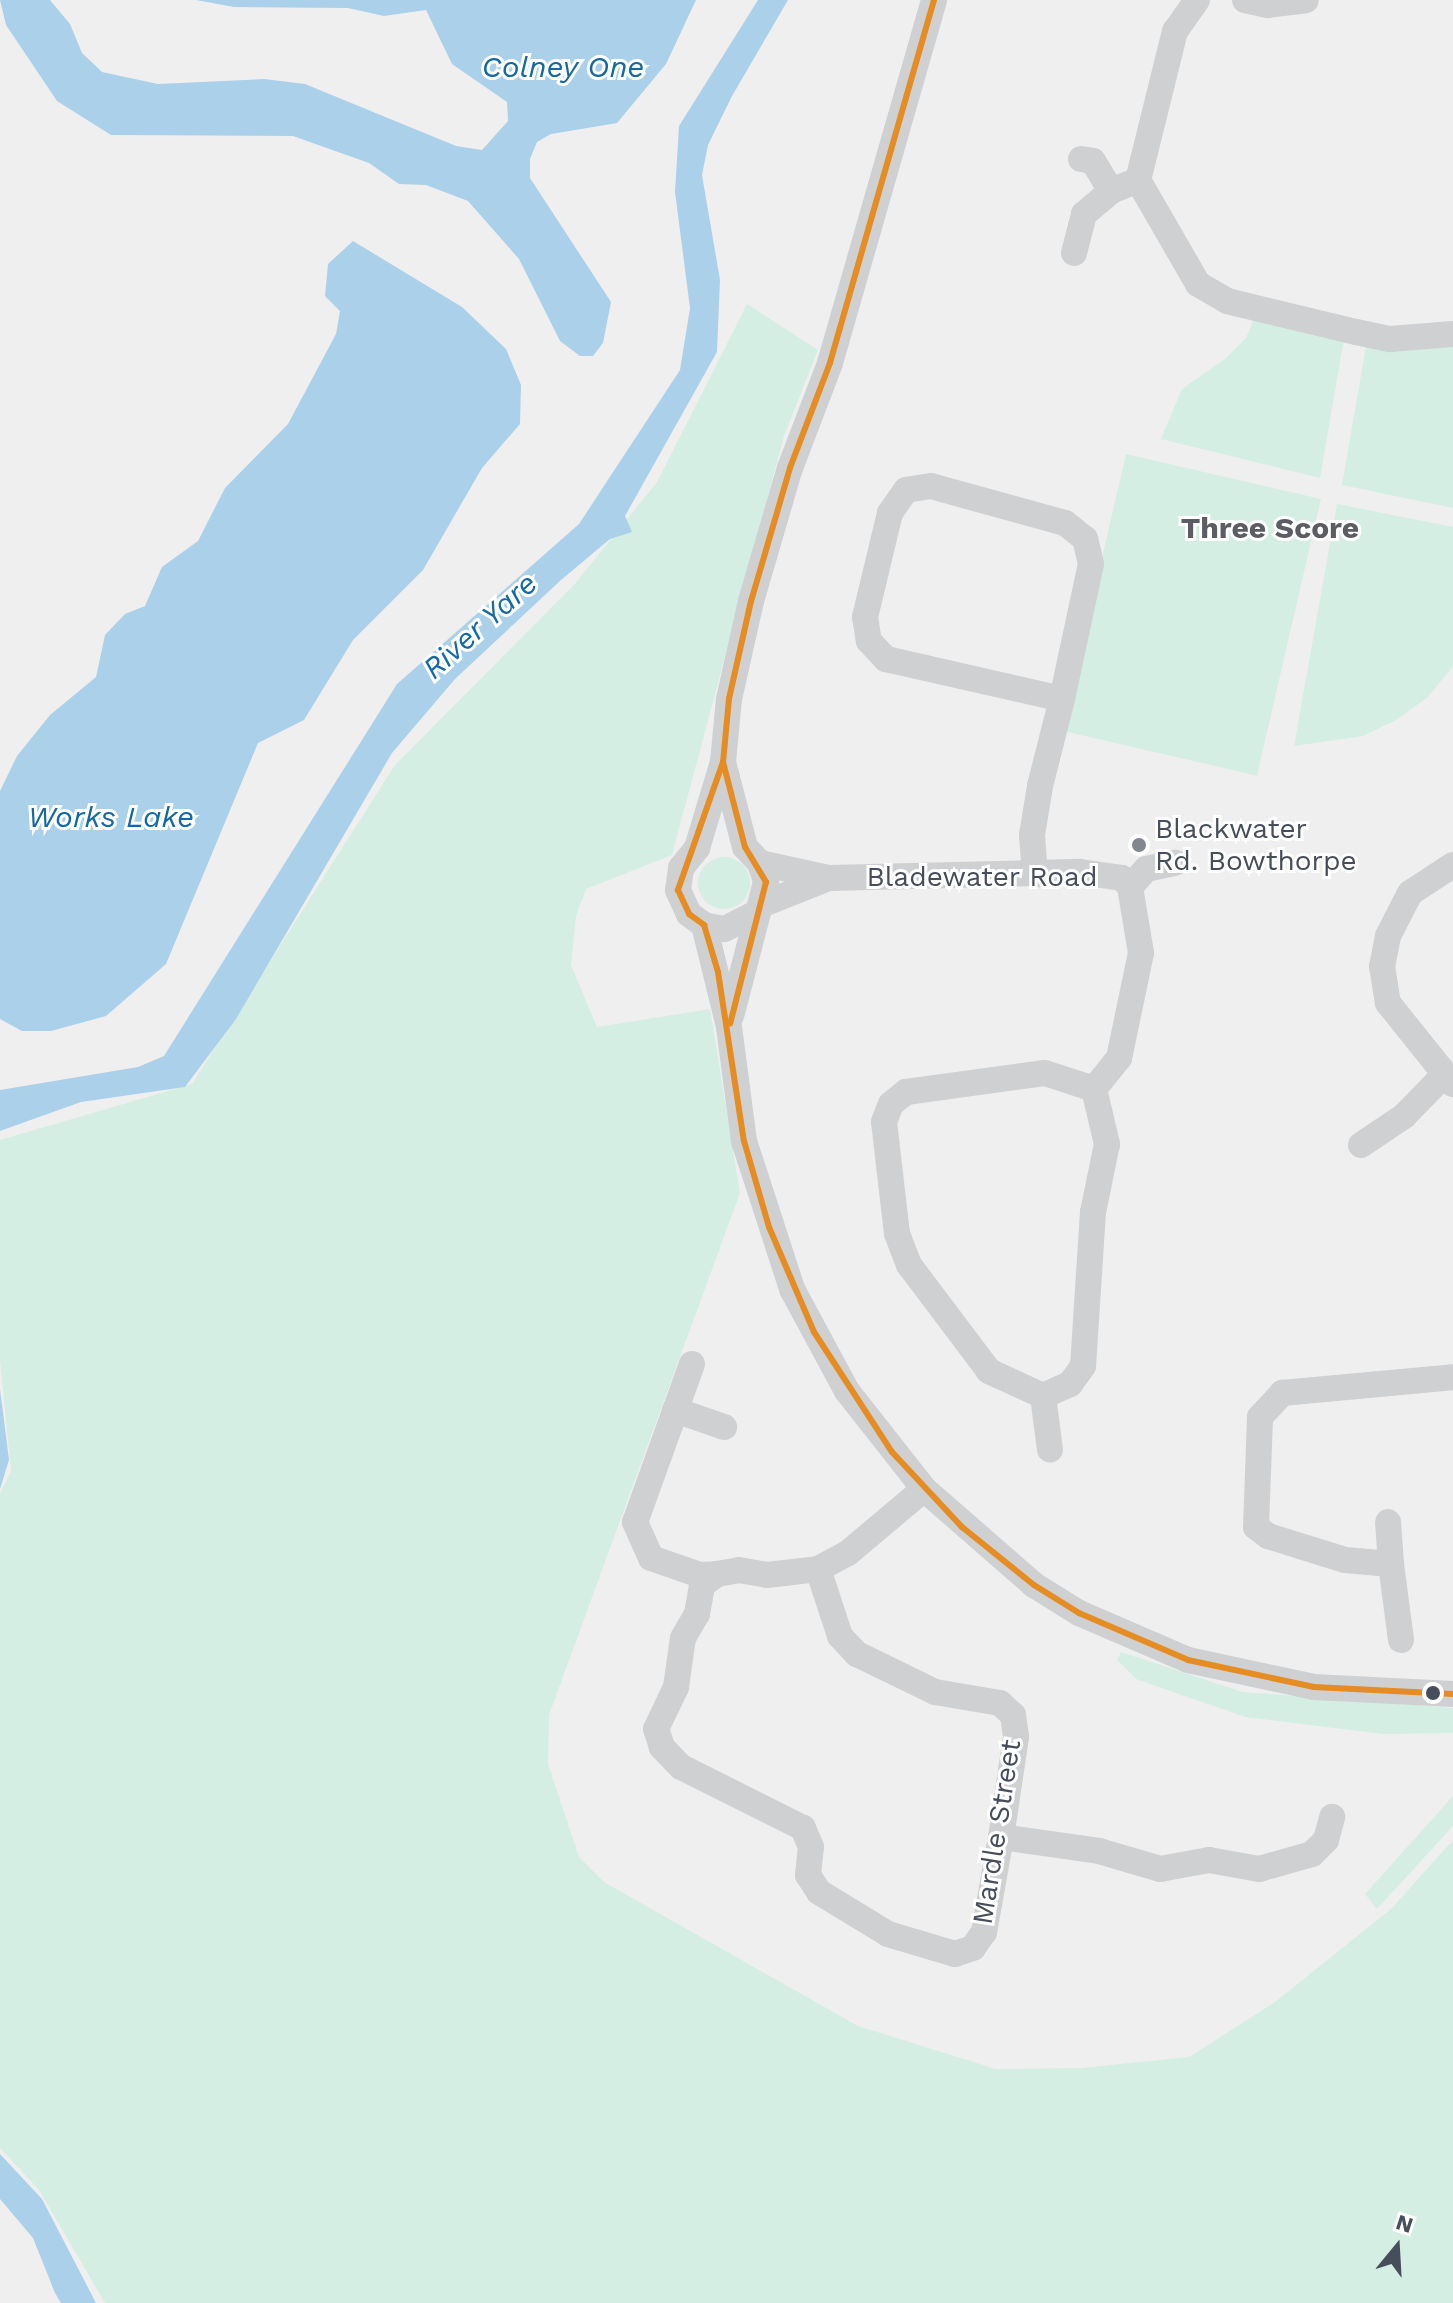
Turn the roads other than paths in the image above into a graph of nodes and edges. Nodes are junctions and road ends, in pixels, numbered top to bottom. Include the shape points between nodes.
1 (934, 0) edge
2 (1197, 0) edge
3 (1245, 0) edge
4 (1306, 0) edge
5 (1081, 159) dead end
6 (1138, 180) junction
7 (1111, 191) junction
8 (1074, 253) dead end
9 (1453, 334) edge
10 (1062, 699) junction
11 (723, 762) junction
12 (697, 848) junction
13 (753, 855) junction
14 (1175, 863) dead end
15 (1453, 865) edge
16 (1035, 875) junction
17 (829, 878) junction
18 (1130, 887) junction
19 (759, 908) junction
20 (704, 925) junction
21 (729, 1027) junction
22 (1448, 1080) edge
23 (1094, 1089) junction
24 (1361, 1145) dead end
25 (692, 1364) dead end
26 (1453, 1377) edge
27 (1043, 1396) junction
28 (675, 1410) junction
29 (724, 1427) dead end
30 (1050, 1450) dead end
31 (924, 1489) junction
32 (1388, 1522) dead end
33 (1391, 1564) junction
34 (818, 1569) junction
35 (717, 1574) junction
36 (1401, 1640) dead end
37 (1453, 1694) edge
38 (1332, 1817) dead end
39 (1001, 1837) junction

1 - 11 street via 830,363 790,468 751,601 729,699
2 - 6 street via 1175,31
3 - 4 street via 1294,5
5 - 7 street via 1093,161
6 - 7 street
6 - 9 street via 1209,294 1390,339
7 - 8 street via 1084,214
10 - 10 street via 886,659 869,641 865,617 890,513 906,490 931,486 1065,523 1085,539 1091,564
10 - 16 street via 1032,835
11 - 12 street
11 - 13 street
12 - 13 street via 720,840
12 - 20 street via 681,868 678,890 689,914
13 - 17 street, Bladewater Road
13 - 19 street via 766,882
14 - 18 street, Bladewater Road via 1146,869
15 - 22 street via 1410,893 1388,936 1382,966 1388,1003
16 - 17 street, Bladewater Road
16 - 18 street, Bladewater Road via 1080,872 1122,878
17 - 19 street, Bladewater Road
18 - 23 street, Bladewater Road via 1141,953 1119,1058
19 - 20 street via 724,929
19 - 21 street
20 - 21 street
21 - 31 street via 744,1141 792,1289 847,1391
22 - 24 street
23 - 27 street via 1107,1144 1093,1212 1089,1335 1076,1375
23 - 27 street via 1045,1073 906,1092 891,1104 884,1122 897,1234 909,1265 989,1371
25 - 28 street
26 - 33 street via 1282,1393 1260,1417 1256,1527 1345,1560
27 - 30 street
28 - 29 street
28 - 35 street via 635,1522 639,1542 651,1558 682,1570
31 - 34 street via 848,1553
31 - 37 street via 1034,1585 1079,1613 1174,1655 1314,1687
32 - 33 street
33 - 36 street
34 - 35 street
34 - 39 street, Mardle Street via 840,1636 857,1654 935,1692 1000,1703 1013,1715 1016,1737
35 - 39 street, Mardle Street via 702,1585 697,1614 683,1638 676,1687 656,1729 662,1747 681,1767 803,1828 811,1847 808,1875 819,1892 888,1934 955,1954 973,1948 984,1932
38 - 39 street via 1326,1840 1312,1854 1259,1869 1209,1860 1160,1869 1099,1851

